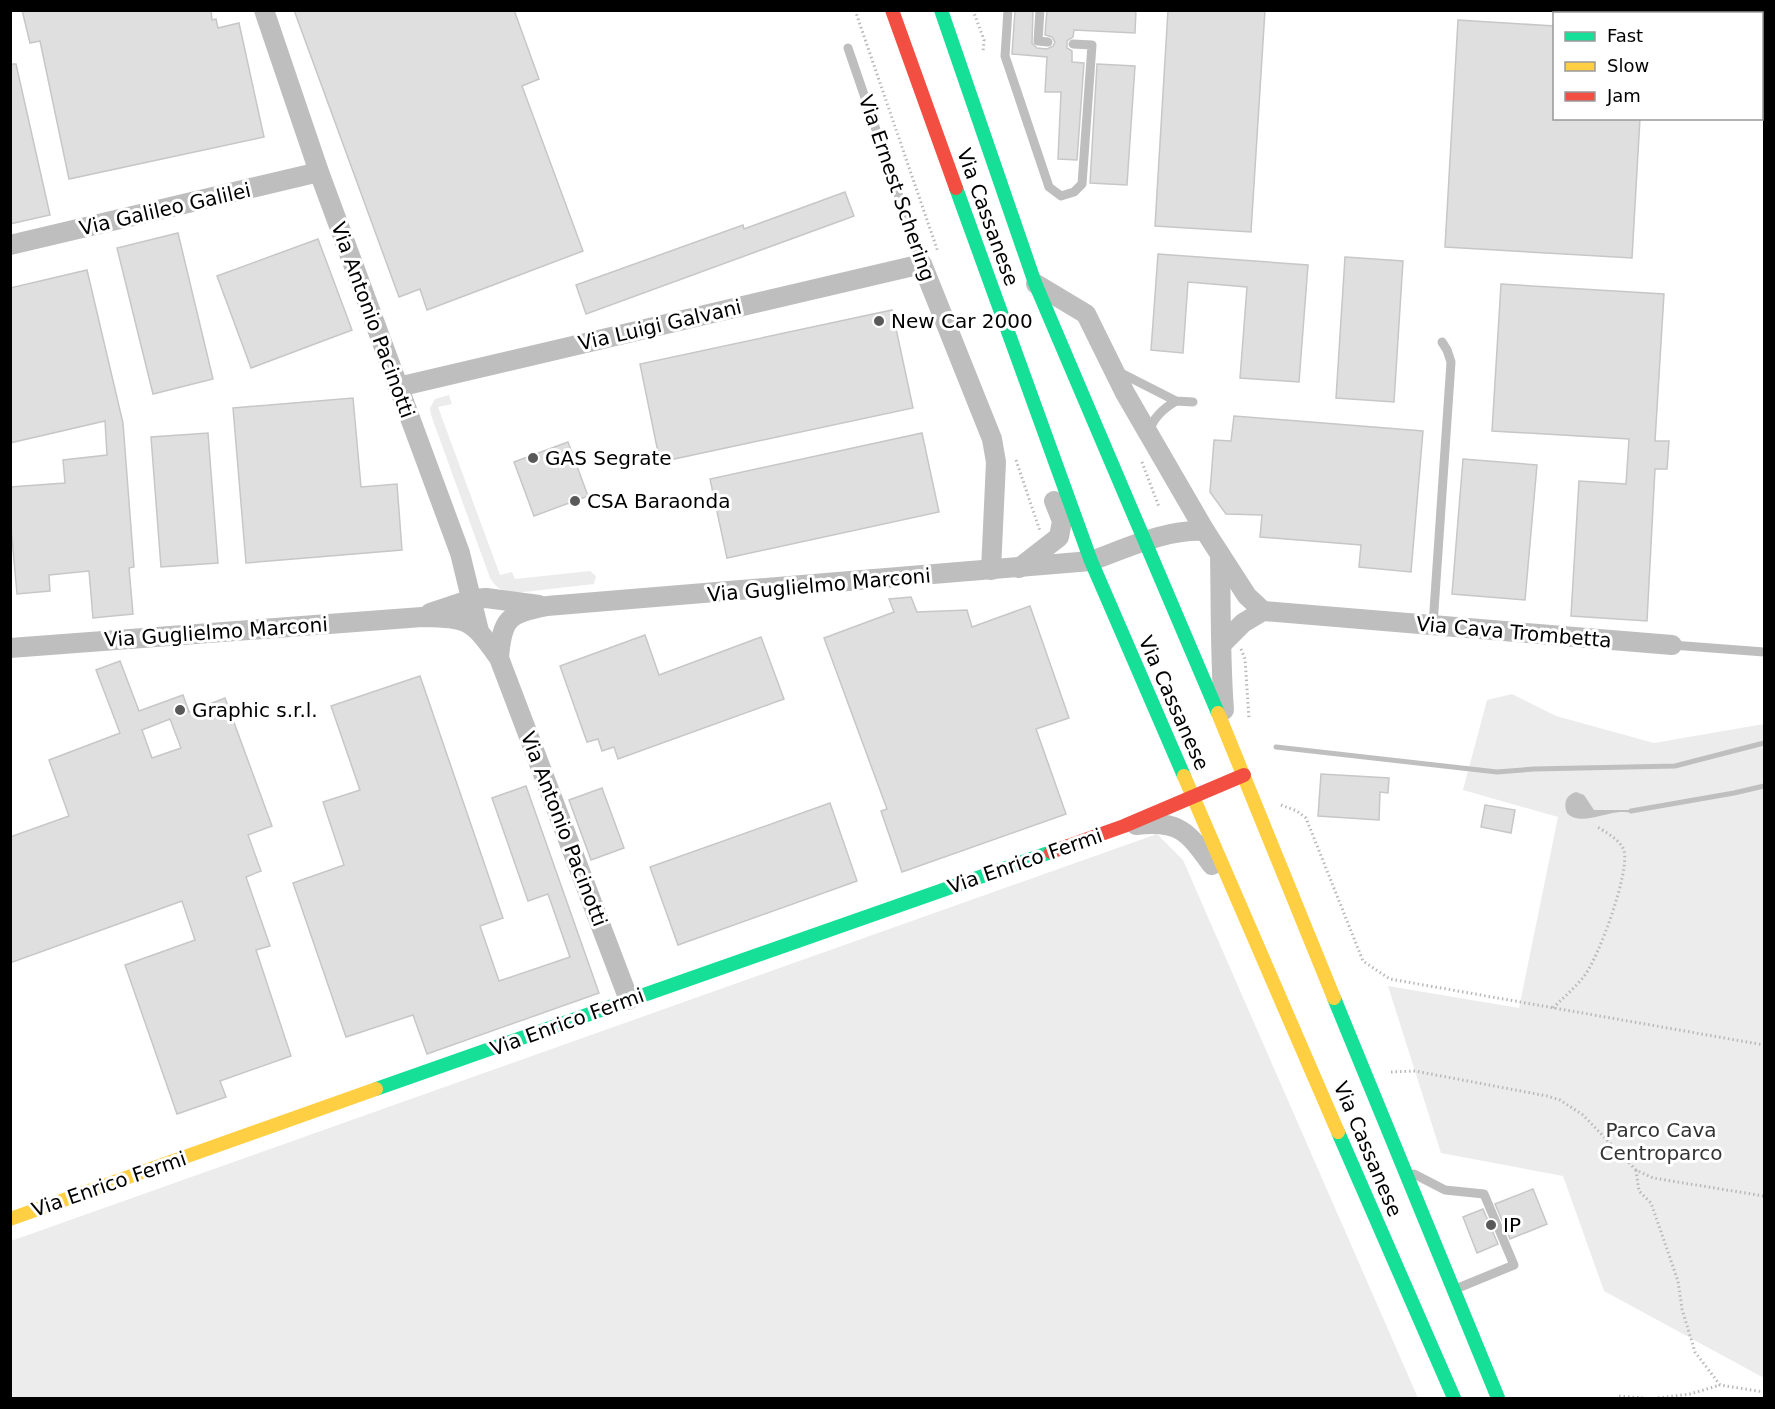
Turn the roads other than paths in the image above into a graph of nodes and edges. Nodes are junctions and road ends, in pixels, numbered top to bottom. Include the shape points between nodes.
1 (264, 10) edge
2 (892, 10) edge
3 (1008, 10) edge
4 (1040, 10) edge
5 (943, 13) edge
6 (1048, 42) dead end
7 (1073, 44) dead end
8 (848, 48) dead end
9 (319, 172) junction
10 (10, 245) edge
11 (922, 264) junction
12 (1035, 283) junction
13 (1442, 342) dead end
14 (1114, 370) junction
15 (1028, 386) junction
16 (398, 387) junction
17 (1176, 401) junction
18 (1193, 402) dead end
19 (1149, 434) junction
20 (1205, 531) junction
21 (1146, 541) junction
22 (1220, 554) junction
23 (1091, 561) junction
24 (1019, 568) junction
25 (992, 570) junction
26 (472, 598) junction
27 (547, 606) junction
28 (1263, 611) junction
29 (422, 617) junction
30 (1433, 626) junction
31 (479, 630) junction
32 (1222, 643) junction
33 (1672, 645) joint
34 (10, 648) edge
35 (1764, 652) edge
36 (499, 658) junction
37 (1226, 732) junction
38 (1244, 775) junction
39 (1194, 797) junction
40 (1124, 826) junction
41 (1236, 893) junction
42 (629, 1000) junction
43 (1404, 1169) junction
44 (10, 1219) edge
45 (1453, 1290) junction
46 (1454, 1398) edge
47 (1498, 1398) edge

1 - 9 street, Via Antonio Pacinotti
2 - 15 main road, Via Cassanese
3 - 7 lane via 1005,56 1049,187 1061,196 1082,184 1092,45
4 - 6 lane via 1038,41
5 - 12 main road, Via Cassanese
8 - 11 lane, Via Ernest Schering
9 - 10 street, Via Galileo Galilei
9 - 16 street, Via Antonio Pacinotti
11 - 16 street, Via Luigi Galvani
11 - 25 street, Via Ernest Schering via 992,439 996,462
12 - 14 street via 1086,314
12 - 21 main road, Via Cassanese
13 - 30 lane via 1451,362
14 - 17 lane
14 - 19 street
15 - 23 main road, Via Cassanese
15 - 24 street via 1026,417 1062,521 1059,537
16 - 26 street, Via Antonio Pacinotti via 460,554
17 - 18 lane
17 - 19 lane via 1151,423
19 - 20 street
20 - 21 street, Via Guglielmo Marconi
20 - 22 street
21 - 23 street, Via Guglielmo Marconi
21 - 37 main road, Via Cassanese
22 - 28 street via 1247,596
22 - 32 street
23 - 24 street, Via Guglielmo Marconi
23 - 39 main road, Via Cassanese
24 - 25 street, Via Guglielmo Marconi
25 - 27 street, Via Guglielmo Marconi
26 - 27 street, Via Guglielmo Marconi
26 - 29 street, Via Guglielmo Marconi
26 - 31 street, Via Antonio Pacinotti
27 - 36 street, Via Guglielmo Marconi via 520,612 506,623
28 - 30 street, Via Cava Trombetta
28 - 32 street
29 - 31 street, Via Guglielmo Marconi via 453,618
29 - 34 street, Via Guglielmo Marconi
30 - 33 street, Via Cava Trombetta
31 - 36 street
32 - 37 street
33 - 35 lane, Via Cava Trombetta
36 - 42 street, Via Antonio Pacinotti
37 - 38 main road, Via Cassanese
38 - 39 main road, Via Enrico Fermi
38 - 43 main road, Via Cassanese
39 - 40 main road, Via Enrico Fermi
39 - 41 main road, Via Cassanese
40 - 41 street, Via Enrico Fermi via 1162,824 1188,834
40 - 42 main road, Via Enrico Fermi
41 - 46 main road, Via Cassanese
42 - 44 main road, Via Enrico Fermi
43 - 45 main road, Via Cassanese
43 - 45 lane via 1445,1190 1484,1194 1514,1265
45 - 47 main road, Via Cassanese

